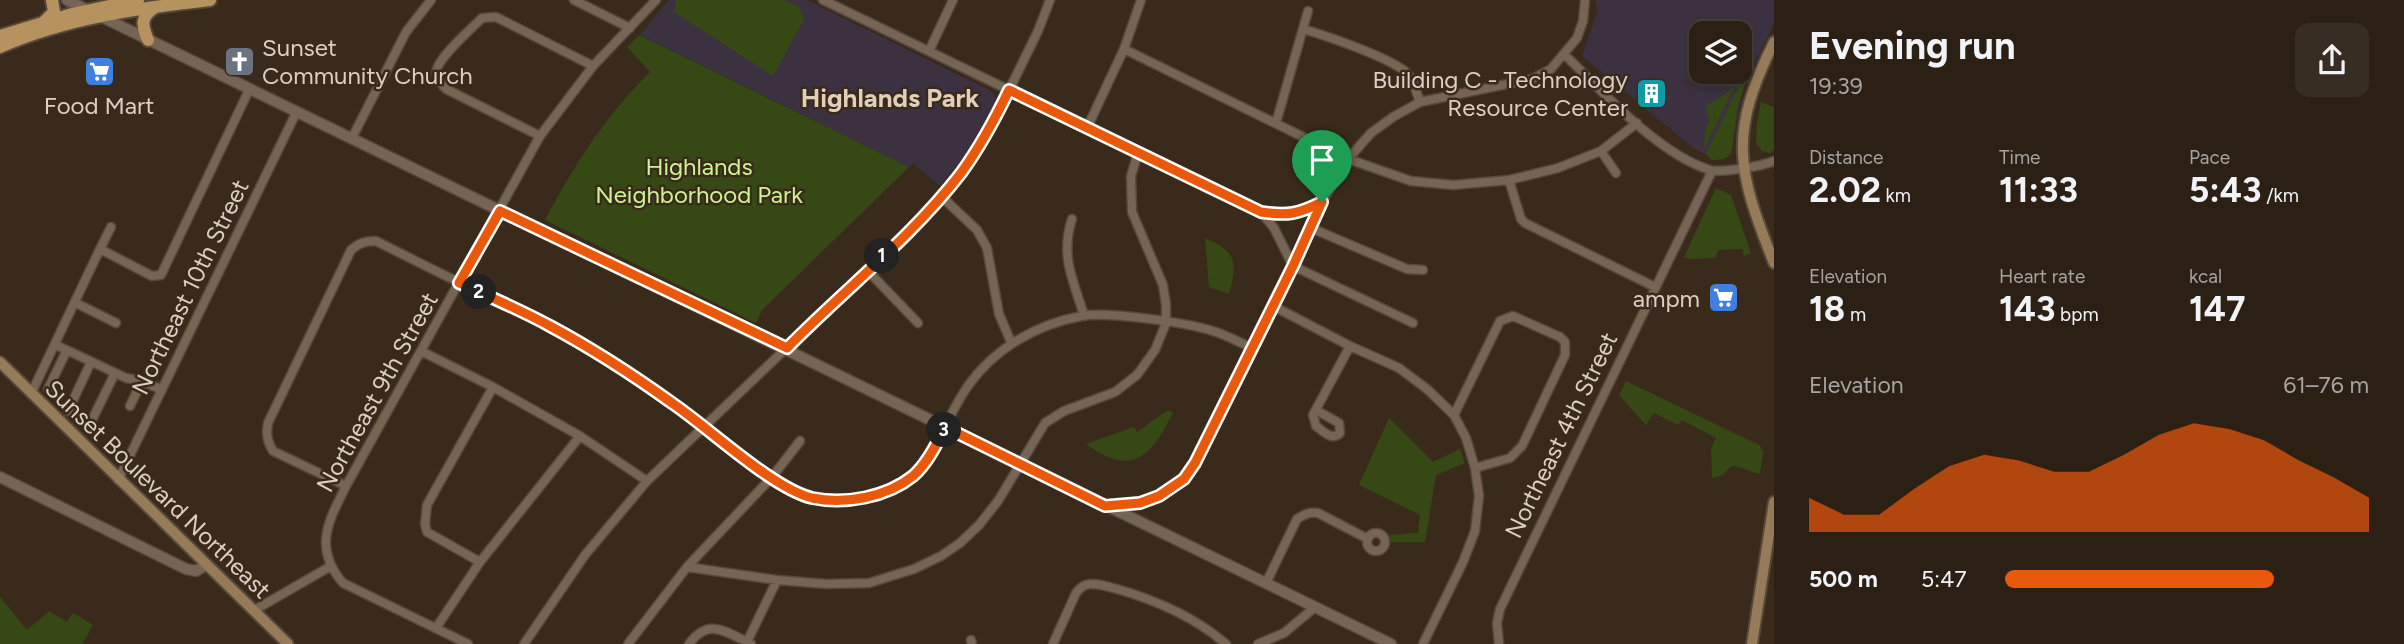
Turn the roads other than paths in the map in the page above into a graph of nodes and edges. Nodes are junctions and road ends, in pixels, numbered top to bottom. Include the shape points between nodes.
1 (52, 0) edge
2 (67, 0) edge
3 (138, 0) edge
4 (210, 0) edge
5 (431, 0) edge
6 (574, 0) edge
7 (656, 0) edge
8 (824, 0) edge
9 (953, 0) edge
10 (1050, 0) edge
11 (1141, 0) edge
12 (1585, 0) edge
13 (156, 6) junction
14 (1308, 11) dead end
15 (95, 13) junction
16 (44, 22) junction
17 (630, 28) junction
18 (1303, 29) junction
19 (0, 36) edge
20 (148, 40) junction
21 (1774, 42) edge
22 (0, 47) edge
23 (1124, 48) junction
24 (929, 51) junction
25 (1564, 55) junction
26 (593, 66) junction
27 (250, 88) junction
28 (1009, 90) junction
29 (1420, 102) junction
30 (297, 111) junction
31 (1276, 123) junction
32 (1637, 123) junction
33 (1087, 128) junction
34 (540, 135) junction
35 (352, 138) junction
36 (1601, 151) junction
37 (1138, 153) junction
38 (1348, 159) junction
39 (1774, 161) edge
40 (1744, 167) junction
41 (1712, 171) junction
42 (1616, 173) dead end
43 (1509, 180) junction
44 (941, 196) junction
45 (1322, 202) junction
46 (500, 211) junction
47 (1261, 212) junction
48 (1072, 219) dead end
49 (111, 227) dead end
50 (1311, 228) junction
51 (100, 249) junction
52 (1774, 263) edge
53 (1293, 266) junction
54 (867, 270) junction
55 (1423, 270) dead end
56 (459, 283) junction
57 (1655, 288) junction
58 (76, 303) junction
59 (1273, 306) junction
60 (1084, 315) junction
61 (116, 323) dead end
62 (918, 323) dead end
63 (1166, 323) junction
64 (1413, 323) dead end
65 (1011, 342) junction
66 (55, 345) junction
67 (1350, 346) junction
68 (787, 348) junction
69 (1252, 348) junction
70 (67, 350) junction
71 (421, 351) junction
72 (0, 362) edge
73 (91, 362) junction
74 (115, 373) junction
75 (142, 381) junction
76 (493, 387) junction
77 (48, 389) dead end
78 (162, 390) junction
79 (31, 394) junction
80 (130, 406) dead end
81 (1315, 410) dead end
82 (68, 411) dead end
83 (1454, 415) junction
84 (91, 422) dead end
85 (705, 426) junction
86 (945, 427) junction
87 (580, 436) junction
88 (800, 441) dead end
89 (1019, 464) junction
90 (1475, 468) junction
91 (0, 477) edge
92 (772, 477) junction
93 (118, 480) junction
94 (647, 481) junction
95 (346, 486) junction
96 (1774, 502) edge
97 (1105, 506) junction
98 (1367, 539) dead end
99 (480, 562) junction
100 (206, 565) junction
101 (331, 566) junction
102 (687, 567) junction
103 (777, 580) junction
104 (1266, 583) junction
105 (1314, 608) junction
106 (253, 611) junction
107 (436, 628) junction
108 (749, 643) edge
109 (288, 644) edge
110 (468, 644) edge
111 (524, 644) edge
112 (628, 644) edge
113 (690, 644) edge
114 (1053, 644) edge
115 (1226, 644) edge
116 (1258, 644) edge
117 (1391, 644) edge
118 (1423, 644) edge
119 (1499, 644) edge
120 (1752, 644) edge

1 - 16 main road via 54,12
2 - 15 street
3 - 15 main road
4 - 13 main road
5 - 35 street via 407,32
6 - 17 street
7 - 17 street, Northeast 9th Street
8 - 24 street
9 - 24 street
10 - 28 street
11 - 23 street
12 - 25 street via 1577,38
13 - 15 main road
13 - 20 main road via 143,20
14 - 18 street
15 - 16 main road
15 - 20 street
15 - 22 main road
16 - 19 main road
17 - 26 street, Northeast 9th Street
18 - 29 street via 1396,65 1412,80
18 - 31 street
20 - 27 street
21 - 40 main road via 1749,101 1743,129
23 - 31 street
23 - 33 street
24 - 28 street
25 - 29 street via 1532,79
25 - 32 street
26 - 34 street, Northeast 9th Street
26 - 34 street via 496,17 482,18 445,57 437,69 438,80 446,89
27 - 30 street
27 - 51 street via 161,275 152,276
28 - 33 street
28 - 44 street via 975,152
29 - 38 street via 1371,133
30 - 35 street
30 - 78 street, Northeast 10th Street
31 - 38 street
32 - 36 street
32 - 41 street via 1673,151
33 - 37 street
34 - 46 street, Northeast 9th Street
35 - 46 street
36 - 42 street
36 - 43 street
37 - 47 street
37 - 63 street via 1131,176 1132,212 1163,285
38 - 43 street via 1411,181 1434,184
38 - 45 street
39 - 40 street
40 - 41 street
40 - 52 main road via 1751,202
41 - 57 street, Northeast 4th Street
43 - 57 street via 1525,223
44 - 54 street
44 - 65 street via 977,230 987,248 999,314
45 - 47 street via 1283,216
45 - 50 street
46 - 56 street, Northeast 9th Street
46 - 68 street
47 - 53 street
48 - 60 street via 1066,238 1068,262
49 - 51 street
50 - 53 street
50 - 55 street via 1406,269
51 - 58 street
53 - 59 street
53 - 64 street
54 - 62 street
54 - 68 street
56 - 71 street, Northeast 9th Street
56 - 85 street via 589,348
56 - 95 street via 376,241 351,250 266,433 273,451
57 - 119 street, Northeast 4th Street via 1500,609
58 - 61 street
58 - 66 street
59 - 67 street
59 - 69 street
60 - 63 street
60 - 65 street
63 - 69 street via 1215,331
63 - 89 street via 1155,350 1137,375 1115,392 1045,423
65 - 86 street via 967,387
66 - 70 street
66 - 79 street
67 - 81 street
67 - 83 street via 1399,368
68 - 85 street
68 - 86 street
69 - 97 street via 1184,479 1150,500
70 - 73 street
70 - 77 street
71 - 76 street
71 - 95 street, Northeast 9th Street
72 - 79 main road, Sunset Boulevard Northeast
73 - 74 street
73 - 82 street
74 - 75 street
74 - 84 street
75 - 78 street
75 - 80 street
76 - 87 street
76 - 99 street via 425,515 427,532
78 - 93 street, Northeast 10th Street
79 - 93 main road, Sunset Boulevard Northeast
83 - 90 street
83 - 90 street via 1500,321 1513,316 1565,342 1565,355 1522,446 1510,458
85 - 92 street
85 - 94 street
86 - 89 street
86 - 92 street via 914,475 891,490 860,499 813,498
87 - 94 street
87 - 99 street
88 - 92 street
89 - 97 street
89 - 103 street via 979,525 941,556 914,569 869,583
90 - 118 street via 1479,496 1475,531
91 - 100 street via 186,569
92 - 102 street
93 - 100 main road, Sunset Boulevard Northeast
94 - 111 street via 585,555
95 - 101 street, Northeast 9th Street via 327,528 326,552
96 - 120 main road
97 - 104 street
98 - 104 street via 1318,513 1304,514 1297,519
99 - 107 street
100 - 106 main road, Sunset Boulevard Northeast
101 - 106 street
101 - 107 street via 343,583
102 - 103 street
102 - 112 street
103 - 108 street
104 - 105 street
105 - 116 street via 1284,633
105 - 117 street
106 - 109 main road, Sunset Boulevard Northeast
107 - 110 street
108 - 113 street via 706,628
114 - 115 street via 1076,593 1097,584 1167,607

